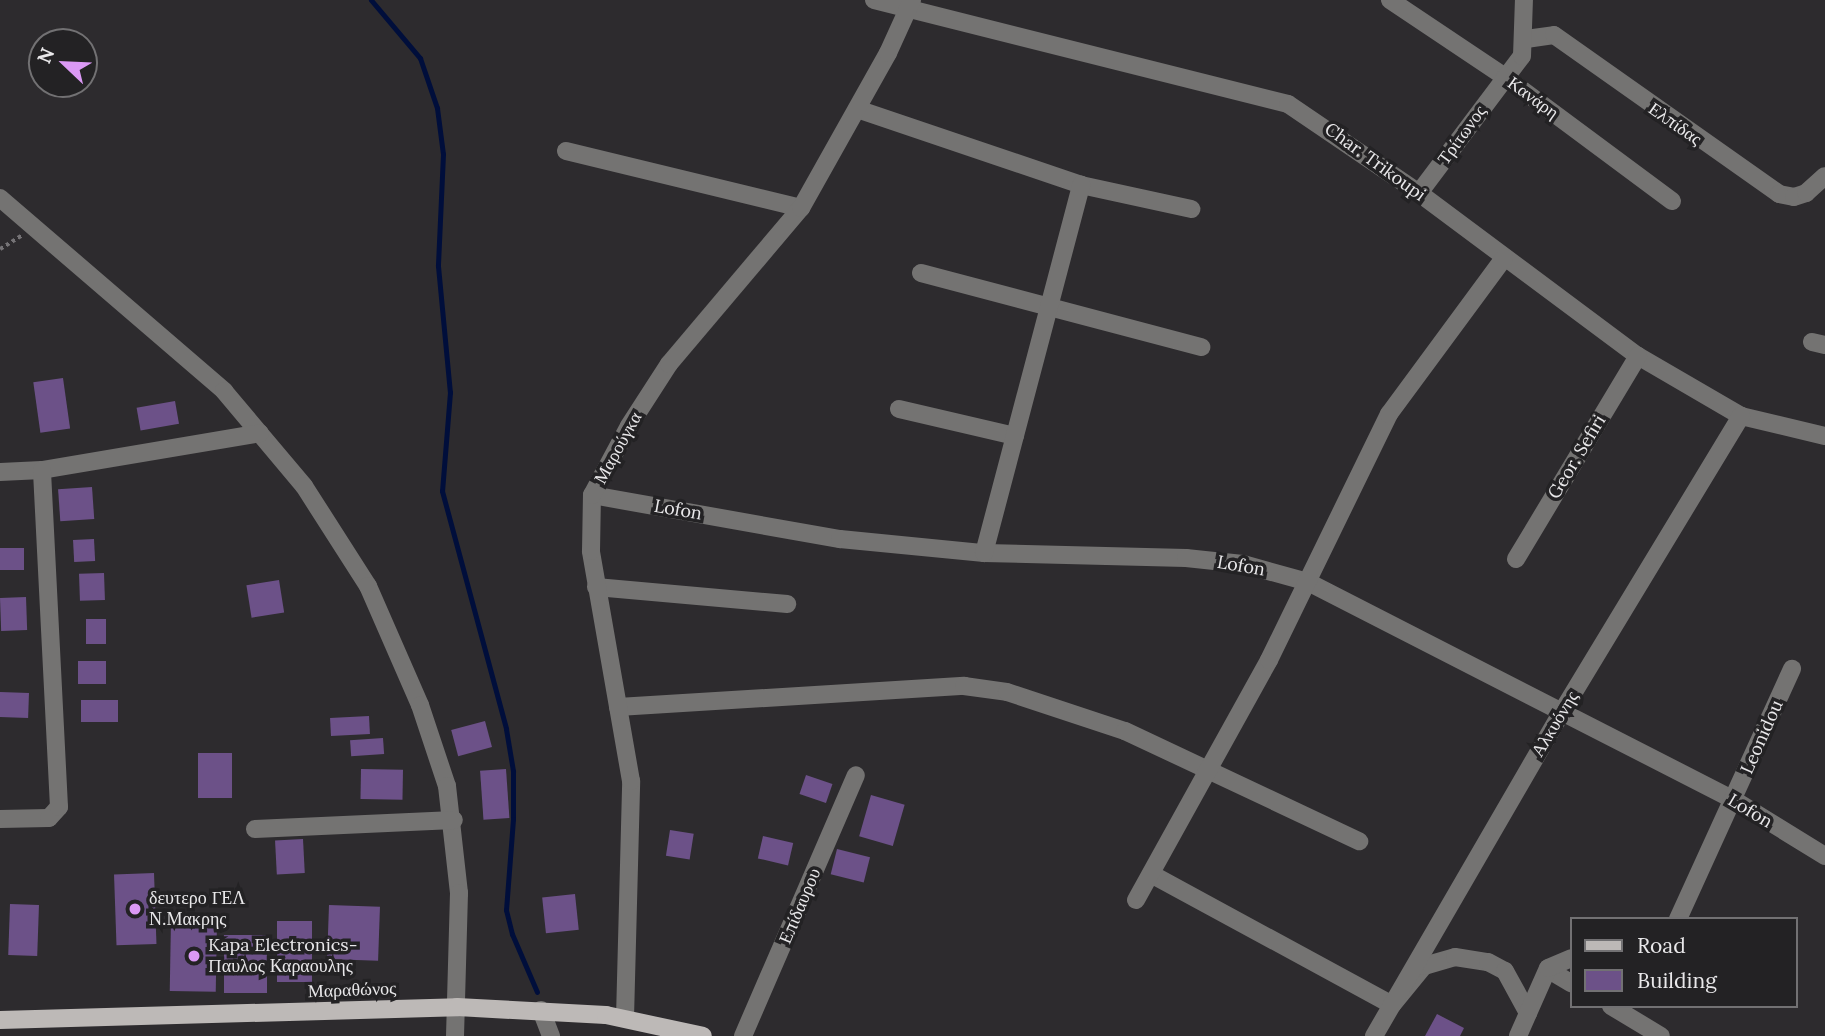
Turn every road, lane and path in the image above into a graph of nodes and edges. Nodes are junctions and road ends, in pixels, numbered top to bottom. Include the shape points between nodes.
1 (874, 0) edge
2 (1390, 0) edge
3 (1524, 0) edge
4 (911, 5) edge
5 (1526, 39) junction
6 (1505, 78) junction
7 (857, 109) junction
8 (566, 151) dead end
9 (1825, 176) edge
10 (1081, 185) junction
11 (1419, 193) junction
12 (0, 198) edge
13 (1672, 201) dead end
14 (801, 208) junction
15 (1191, 209) dead end
16 (31, 229) junction
17 (0, 249) edge
18 (1504, 258) junction
19 (920, 273) dead end
20 (1048, 309) junction
21 (1201, 347) dead end
22 (1638, 356) junction
23 (899, 409) dead end
24 (1741, 416) junction
25 (260, 433) junction
26 (1015, 436) junction
27 (1825, 436) edge
28 (42, 470) junction
29 (0, 472) edge
30 (592, 495) junction
31 (984, 553) junction
32 (1516, 559) dead end
33 (1308, 582) junction
34 (596, 587) junction
35 (786, 604) dead end
36 (1792, 669) dead end
37 (618, 707) junction
38 (1563, 710) junction
39 (1208, 767) junction
40 (856, 775) dead end
41 (1734, 800) junction
42 (0, 819) edge
43 (454, 820) junction
44 (254, 830) dead end
45 (1359, 841) dead end
46 (1825, 856) edge
47 (1151, 874) junction
48 (1136, 900) dead end
49 (1679, 917) edge
50 (1560, 963) edge
51 (1570, 981) edge
52 (1392, 1005) junction
53 (457, 1007) junction
54 (1614, 1008) edge
55 (541, 1010) junction
56 (1528, 1013) junction
57 (625, 1018) junction
58 (0, 1020) edge
59 (455, 1036) edge
60 (551, 1036) edge
61 (703, 1036) edge
62 (744, 1036) edge
63 (1374, 1036) edge
64 (1518, 1036) edge
65 (1661, 1036) edge

1 - 4 street, Char. Trikoupi
2 - 6 street, Κανάρη
3 - 5 street, Τρίτωνος
4 - 7 street, Μαρούγκα
4 - 11 street, Char. Trikoupi via 1287,104
5 - 6 street, Τρίτωνος via 1522,56
5 - 9 street, Ελπίδας via 1554,34 1779,194 1794,197 1806,193
6 - 11 street, Τρίτωνος
6 - 13 street, Κανάρη
7 - 10 street
7 - 14 street, Μαρούγκα
8 - 14 street
10 - 15 street
10 - 20 street
11 - 18 street, Char. Trikoupi
12 - 16 street
14 - 30 street, Μαρούγκα via 670,364 629,426
16 - 17 path
16 - 25 street via 204,371
18 - 22 street, Char. Trikoupi
18 - 33 street via 1389,414
19 - 20 street
20 - 21 street
20 - 26 street
22 - 24 street, Char. Trikoupi
22 - 32 street, Geor. Sefiri
23 - 26 street
24 - 27 street, Char. Trikoupi
24 - 38 street, Αλκυόνης
25 - 28 street
25 - 43 street via 304,486 368,586 420,705
26 - 31 street
28 - 29 street
28 - 42 street via 59,807 49,818
30 - 31 street, Lofon via 840,539
30 - 34 street, Μαρούγκα
31 - 33 street, Lofon via 1186,558 1243,564
33 - 38 street, Lofon
33 - 39 street
34 - 35 street
34 - 37 street, Μαρούγκα
36 - 41 street, Leonidou
37 - 39 street via 964,687 1032,696
37 - 57 street, Μαρούγκα via 633,817
38 - 41 street, Lofon
38 - 52 street, Αλκυόνης
39 - 45 street
39 - 47 street
40 - 62 street, Επίδαυρου
41 - 46 street, Lofon
41 - 49 street, Leonidou
43 - 44 street
43 - 53 street via 460,934
47 - 48 street
47 - 52 street
50 - 51 street
50 - 56 street
52 - 56 street via 1424,966 1455,957 1488,962 1505,971
52 - 63 street, Αλκυόνης
53 - 55 main road, Μαραθώνος
53 - 58 main road, Μαραθώνος
53 - 59 street
54 - 65 street
55 - 57 main road, Μαραθώνος
55 - 60 street
56 - 64 street
57 - 61 main road, Μαραθώνος

